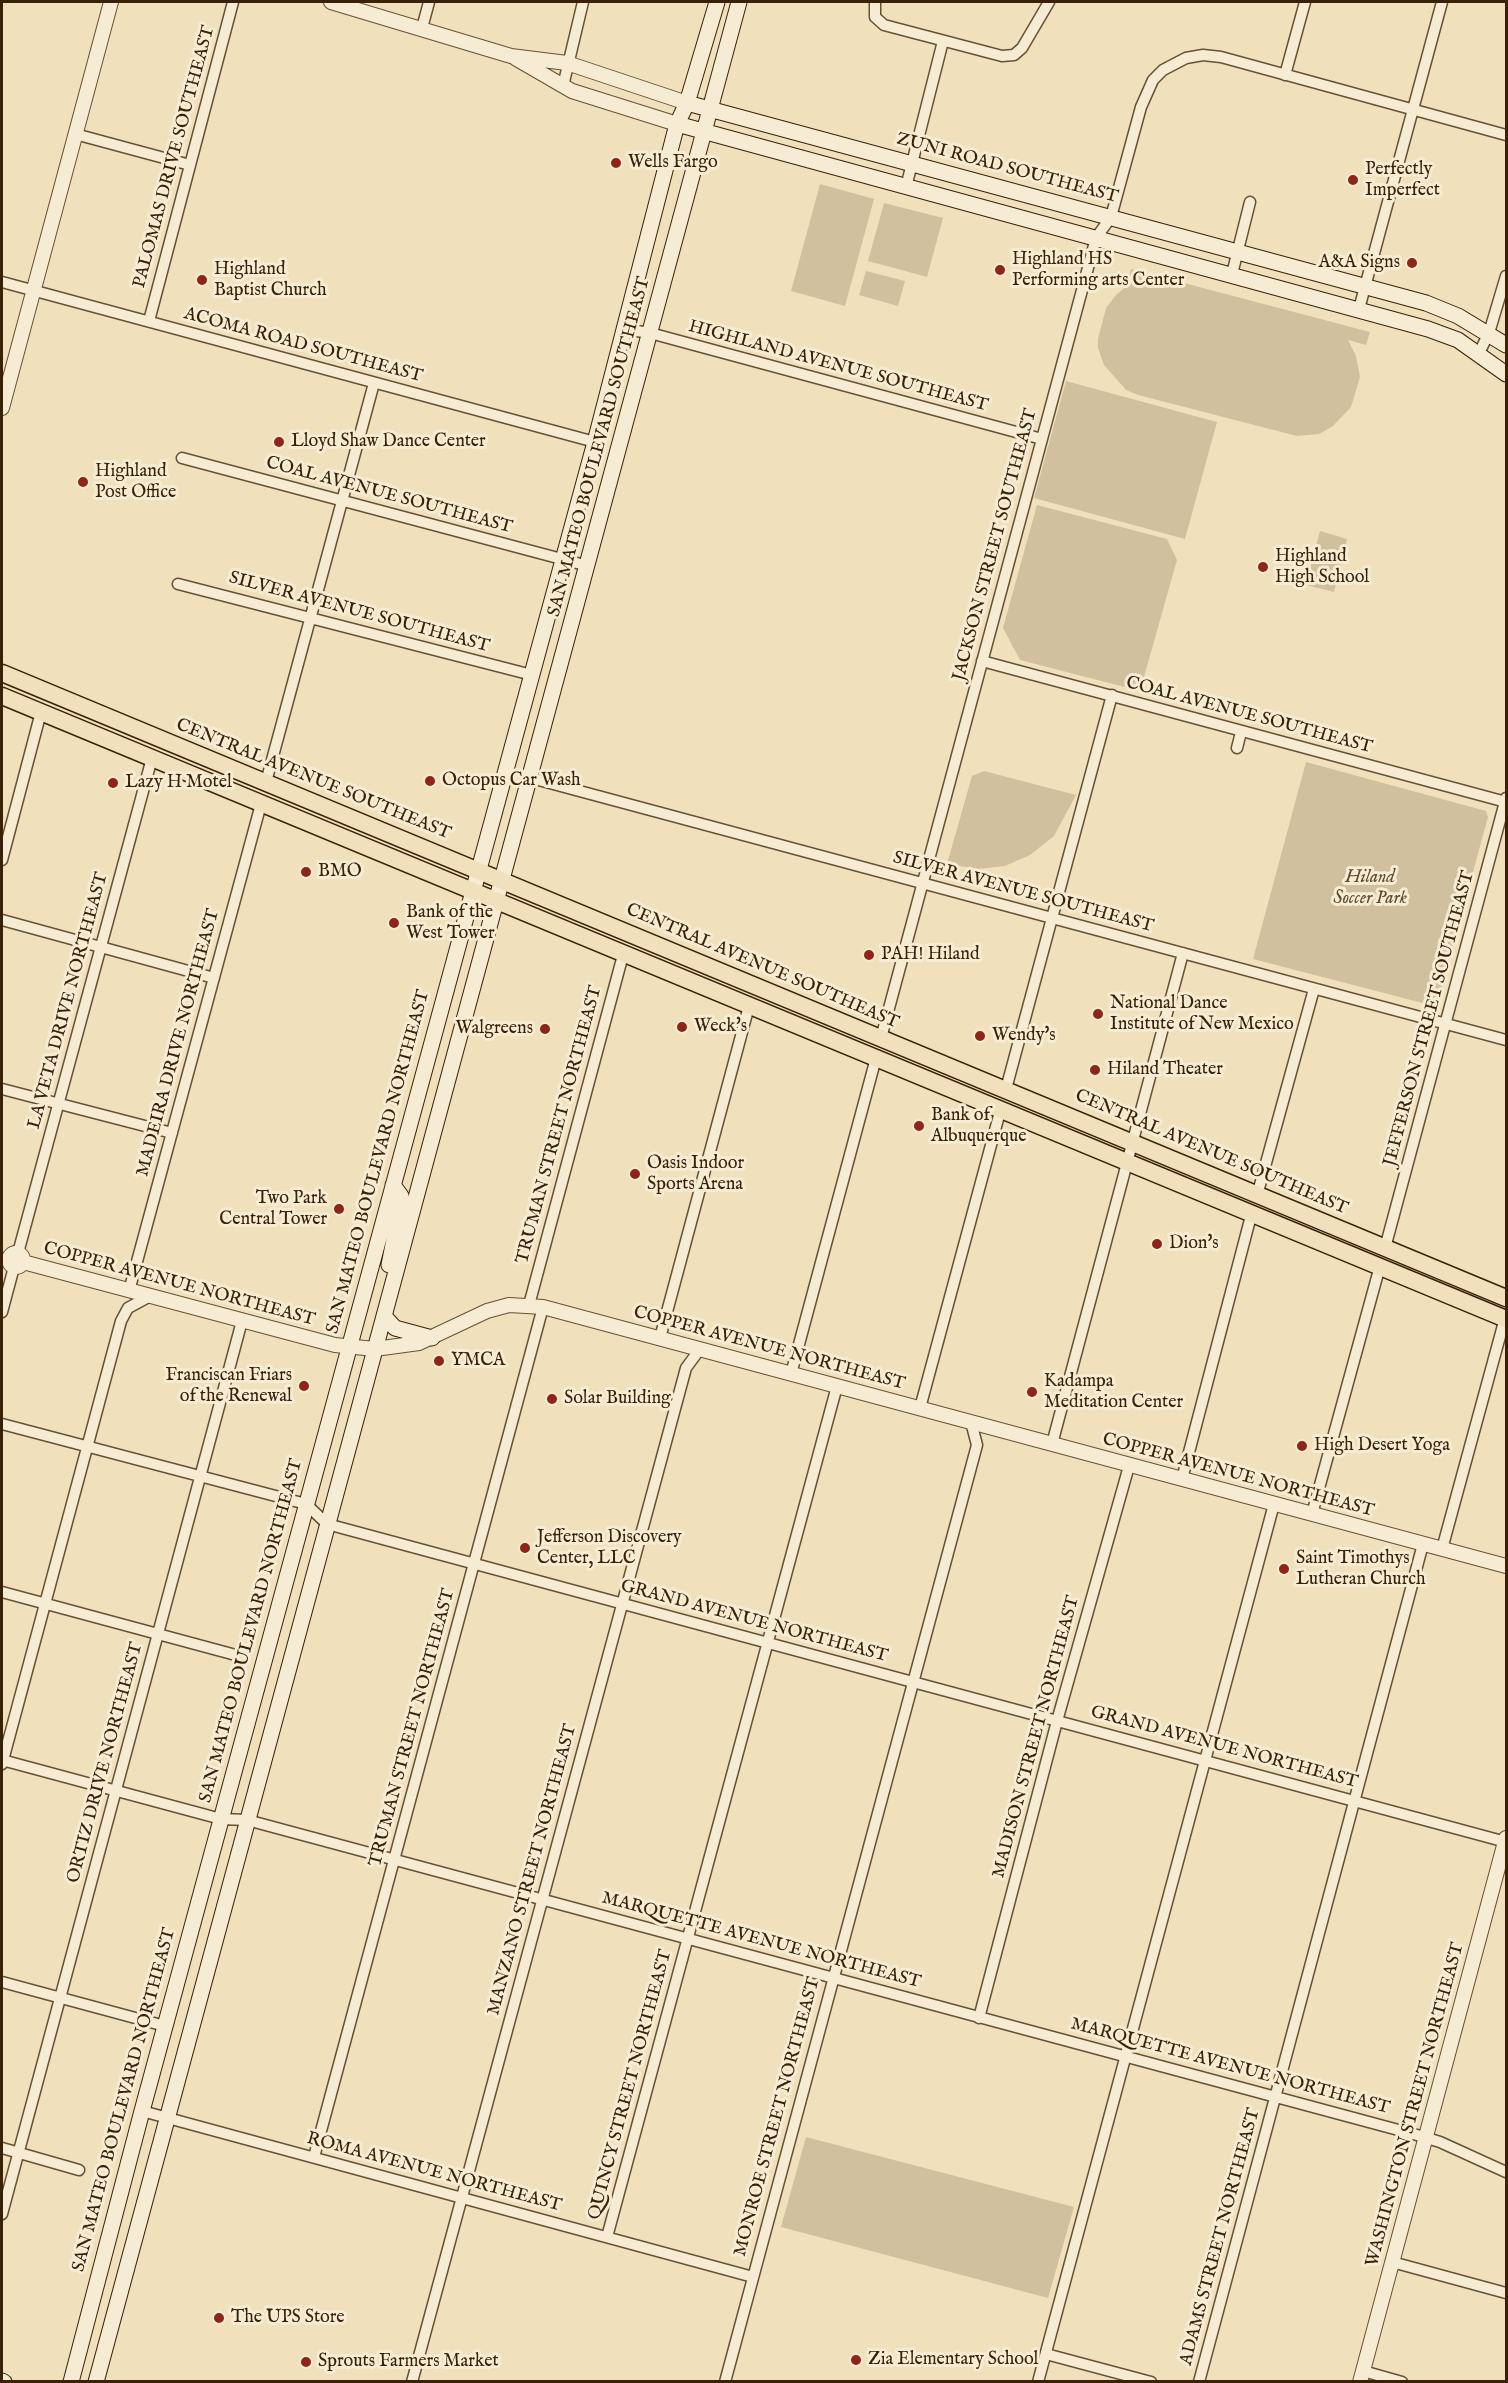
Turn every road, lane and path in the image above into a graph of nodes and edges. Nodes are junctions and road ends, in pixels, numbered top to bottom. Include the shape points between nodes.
1 (111, 2) edge
2 (233, 2) edge
3 (331, 2) edge
4 (429, 2) edge
5 (583, 2) edge
6 (717, 2) edge
7 (739, 2) edge
8 (875, 2) edge
9 (1049, 2) edge
10 (1305, 2) edge
11 (1442, 2) edge
12 (422, 28) junction
13 (943, 40) junction
14 (511, 56) junction
15 (567, 63) junction
16 (1285, 75) junction
17 (563, 86) junction
18 (687, 102) junction
19 (711, 109) junction
20 (1412, 109) junction
21 (677, 124) junction
22 (704, 132) junction
23 (75, 134) junction
24 (1506, 135) edge
25 (912, 164) junction
26 (190, 165) junction
27 (906, 187) junction
28 (1250, 202) dead end
29 (1111, 217) junction
30 (1096, 238) junction
31 (1238, 252) junction
32 (1232, 274) junction
33 (1506, 276) edge
34 (2, 282) edge
35 (1365, 286) junction
36 (33, 291) junction
37 (1359, 309) junction
38 (149, 321) junction
39 (624, 329) junction
40 (650, 333) junction
41 (1489, 333) junction
42 (1506, 345) edge
43 (1479, 353) junction
44 (1506, 374) edge
45 (374, 383) junction
46 (2, 408) edge
47 (1042, 440) junction
48 (595, 442) junction
49 (182, 458) dead end
50 (342, 501) junction
51 (563, 560) junction
52 (588, 566) junction
53 (178, 584) dead end
54 (310, 617) junction
55 (982, 661) junction
56 (2, 673) edge
57 (532, 675) junction
58 (1112, 695) junction
59 (2, 696) edge
60 (41, 712) junction
61 (1241, 732) junction
62 (1237, 748) dead end
63 (152, 758) junction
64 (531, 778) junction
65 (266, 782) junction
66 (1506, 801) edge
67 (261, 804) junction
68 (2, 860) edge
69 (478, 870) junction
70 (503, 880) junction
71 (921, 883) junction
72 (472, 891) junction
73 (498, 902) junction
74 (1053, 918) junction
75 (2, 920) edge
76 (100, 946) junction
77 (1184, 953) junction
78 (623, 955) junction
79 (213, 978) junction
80 (1314, 989) junction
81 (749, 1006) junction
82 (1446, 1024) junction
83 (881, 1038) junction
84 (1506, 1040) edge
85 (876, 1058) junction
86 (2, 1089) edge
87 (1006, 1089) junction
88 (58, 1104) junction
89 (1000, 1108) junction
90 (172, 1133) junction
91 (1132, 1141) junction
92 (1128, 1160) junction
93 (393, 1185) junction
94 (1258, 1192) junction
95 (1252, 1212) junction
96 (1385, 1248) junction
97 (13, 1259) edge
98 (1380, 1266) junction
99 (393, 1282) junction
100 (129, 1291) junction
101 (150, 1296) junction
102 (1506, 1298) edge
103 (536, 1306) junction
104 (2, 1312) edge
105 (384, 1316) junction
106 (1506, 1318) edge
107 (242, 1321) junction
108 (432, 1338) junction
109 (660, 1338) junction
110 (679, 1343) junction
111 (349, 1346) junction
112 (375, 1349) junction
113 (700, 1349) junction
114 (686, 1368) junction
115 (791, 1374) junction
116 (837, 1386) junction
117 (920, 1408) junction
118 (971, 1422) junction
119 (2, 1424) edge
120 (998, 1430) junction
121 (977, 1444) junction
122 (1052, 1444) junction
123 (87, 1445) junction
124 (1129, 1466) junction
125 (200, 1476) junction
126 (1182, 1479) junction
127 (306, 1504) junction
128 (1274, 1504) junction
129 (1312, 1514) junction
130 (327, 1524) junction
131 (1424, 1544) junction
132 (1442, 1549) junction
133 (474, 1564) junction
134 (1506, 1566) edge
135 (2, 1592) edge
136 (44, 1603) junction
137 (622, 1604) junction
138 (158, 1634) junction
139 (768, 1643) junction
140 (232, 1654) dead end
141 (915, 1682) junction
142 (1057, 1721) junction
143 (1207, 1761) junction
144 (2, 1762) edge
145 (116, 1791) junction
146 (1355, 1801) junction
147 (221, 1819) junction
148 (247, 1820) junction
149 (1506, 1840) edge
150 (394, 1860) junction
151 (543, 1900) junction
152 (689, 1938) junction
153 (833, 1978) junction
154 (2, 1982) edge
155 (61, 1998) junction
156 (979, 2018) junction
157 (165, 2026) junction
158 (1126, 2056) junction
159 (1275, 2098) junction
160 (142, 2110) junction
161 (167, 2118) junction
162 (1425, 2138) junction
163 (2, 2148) edge
164 (18, 2153) junction
165 (314, 2157) junction
166 (79, 2170) dead end
167 (1506, 2172) edge
168 (461, 2197) junction
169 (2, 2214) edge
170 (607, 2237) junction
171 (1392, 2262) junction
172 (753, 2277) junction
173 (1506, 2293) edge
174 (1046, 2354) junction
175 (1362, 2376) edge
176 (71, 2382) edge
177 (96, 2382) edge
178 (412, 2382) edge
179 (725, 2382) edge
180 (1038, 2382) edge
181 (1151, 2382) edge
182 (1199, 2382) edge
183 (1402, 2382) edge

1 - 23 street
2 - 26 street, PALOMAS DRIVE SOUTHEAST
3 - 12 street, ZUNI ROAD SOUTHEAST
4 - 12 street
5 - 15 street
6 - 18 main road, SAN MATEO BOULEVARD SOUTHEAST
7 - 19 main road, SAN MATEO BOULEVARD SOUTHEAST
8 - 13 street via 875,17 884,25
9 - 13 street via 1014,55 1002,56
10 - 16 street
11 - 20 street
12 - 14 street, ZUNI ROAD SOUTHEAST
13 - 25 street
14 - 15 street, ZUNI ROAD SOUTHEAST
14 - 17 street, ZUNI ROAD SOUTHEAST
15 - 17 street
15 - 18 street, ZUNI ROAD SOUTHEAST
16 - 20 street
16 - 29 street, JACKSON STREET SOUTHEAST via 1203,55 1186,58 1163,70 1145,93
17 - 21 street, ZUNI ROAD SOUTHEAST
18 - 19 main road, ZUNI ROAD SOUTHEAST
18 - 21 main road, SAN MATEO BOULEVARD SOUTHEAST
19 - 22 main road, SAN MATEO BOULEVARD SOUTHEAST
19 - 25 main road, ZUNI ROAD SOUTHEAST
20 - 24 street
20 - 35 street
21 - 22 main road, ZUNI ROAD SOUTHEAST
21 - 39 main road, SAN MATEO BOULEVARD SOUTHEAST
22 - 27 main road, ZUNI ROAD SOUTHEAST
22 - 40 main road, SAN MATEO BOULEVARD SOUTHEAST
23 - 26 street
23 - 36 street
25 - 27 street
25 - 29 main road, ZUNI ROAD SOUTHEAST
26 - 38 street, PALOMAS DRIVE SOUTHEAST
27 - 30 main road, ZUNI ROAD SOUTHEAST
28 - 31 street
29 - 30 street, JACKSON STREET SOUTHEAST
29 - 31 main road, ZUNI ROAD SOUTHEAST
30 - 32 main road, ZUNI ROAD SOUTHEAST
30 - 47 street, JACKSON STREET SOUTHEAST
31 - 32 street
31 - 35 main road, ZUNI ROAD SOUTHEAST
32 - 37 main road, ZUNI ROAD SOUTHEAST
33 - 41 street
34 - 36 street, ACOMA ROAD SOUTHEAST
35 - 37 street
35 - 41 main road, ZUNI ROAD SOUTHEAST via 1426,303
36 - 38 street, ACOMA ROAD SOUTHEAST
36 - 46 street
37 - 43 main road, ZUNI ROAD SOUTHEAST via 1458,340
38 - 45 street, ACOMA ROAD SOUTHEAST
39 - 40 street, HIGHLAND AVENUE SOUTHEAST
39 - 48 main road, SAN MATEO BOULEVARD SOUTHEAST
40 - 47 street, HIGHLAND AVENUE SOUTHEAST
40 - 52 main road, SAN MATEO BOULEVARD SOUTHEAST
41 - 42 main road, ZUNI ROAD SOUTHEAST
41 - 43 street
43 - 44 main road, ZUNI ROAD SOUTHEAST
45 - 48 street, ACOMA ROAD SOUTHEAST
45 - 50 street
47 - 55 street, JACKSON STREET SOUTHEAST
48 - 51 main road, SAN MATEO BOULEVARD SOUTHEAST
49 - 50 street, COAL AVENUE SOUTHEAST
50 - 51 street, COAL AVENUE SOUTHEAST
50 - 54 street
51 - 52 street, COAL AVENUE SOUTHEAST
51 - 57 main road, SAN MATEO BOULEVARD SOUTHEAST
52 - 64 main road, SAN MATEO BOULEVARD SOUTHEAST
53 - 54 street, SILVER AVENUE SOUTHEAST
54 - 57 street, SILVER AVENUE SOUTHEAST
54 - 65 street
55 - 58 street, COAL AVENUE SOUTHEAST
55 - 71 street, JACKSON STREET SOUTHEAST
56 - 65 main road, CENTRAL AVENUE SOUTHEAST
57 - 69 main road, SAN MATEO BOULEVARD SOUTHEAST
58 - 61 street, COAL AVENUE SOUTHEAST
58 - 74 street
59 - 60 main road
60 - 63 main road
60 - 68 street
61 - 62 street
61 - 66 street, COAL AVENUE SOUTHEAST
63 - 67 main road
63 - 76 street, LA VETA DRIVE NORTHEAST
64 - 70 main road, SAN MATEO BOULEVARD SOUTHEAST
64 - 71 street, SILVER AVENUE SOUTHEAST
65 - 69 main road, CENTRAL AVENUE SOUTHEAST
66 - 82 street, JEFFERSON STREET SOUTHEAST
67 - 72 main road
67 - 79 street, MADEIRA DRIVE NORTHEAST
69 - 70 main road, CENTRAL AVENUE SOUTHEAST
69 - 72 main road, SAN MATEO BOULEVARD SOUTHEAST
70 - 73 main road, SAN MATEO BOULEVARD SOUTHEAST
70 - 83 main road, CENTRAL AVENUE SOUTHEAST
71 - 74 street, SILVER AVENUE SOUTHEAST
71 - 83 street, JACKSON STREET SOUTHEAST
72 - 73 main road
72 - 93 main road, SAN MATEO BOULEVARD NORTHEAST
73 - 78 main road
73 - 99 main road
74 - 77 street, SILVER AVENUE SOUTHEAST
74 - 87 street
75 - 76 street
76 - 79 street
76 - 88 street, LA VETA DRIVE NORTHEAST
77 - 80 street, SILVER AVENUE SOUTHEAST
77 - 91 street
78 - 81 main road
78 - 103 street, TRUMAN STREET NORTHEAST
79 - 90 street, MADEIRA DRIVE NORTHEAST
80 - 82 street, SILVER AVENUE SOUTHEAST
80 - 94 street
81 - 85 main road
81 - 109 street
82 - 84 street, SILVER AVENUE SOUTHEAST
82 - 96 street, JEFFERSON STREET SOUTHEAST
83 - 87 main road, CENTRAL AVENUE SOUTHEAST
85 - 89 main road
85 - 115 street
86 - 88 street
87 - 91 main road, CENTRAL AVENUE SOUTHEAST
88 - 90 street
88 - 97 street, LA VETA DRIVE NORTHEAST
89 - 92 main road
89 - 117 street
90 - 100 street, MADEIRA DRIVE NORTHEAST
91 - 92 street
91 - 94 main road, CENTRAL AVENUE SOUTHEAST
92 - 95 main road
92 - 122 street
93 - 99 main road via 401,1196 388,1270
93 - 111 main road, SAN MATEO BOULEVARD NORTHEAST
94 - 96 main road, CENTRAL AVENUE SOUTHEAST
95 - 98 main road
95 - 126 street
96 - 102 main road, CENTRAL AVENUE SOUTHEAST
97 - 100 street, COPPER AVENUE NORTHEAST
97 - 104 street, LA VETA DRIVE NORTHEAST
98 - 106 main road
98 - 129 street
99 - 105 main road
100 - 101 street, COPPER AVENUE NORTHEAST
101 - 107 street, COPPER AVENUE NORTHEAST
101 - 123 street via 131,1305 120,1321
103 - 108 street, COPPER AVENUE NORTHEAST via 509,1305 487,1311
103 - 109 street, COPPER AVENUE NORTHEAST
103 - 133 street, TRUMAN STREET NORTHEAST
105 - 108 main road via 395,1328
105 - 112 main road
106 - 132 street
107 - 111 street, COPPER AVENUE NORTHEAST
107 - 125 street, ORTIZ DRIVE NORTHEAST
108 - 112 street, COPPER AVENUE NORTHEAST via 405,1347
109 - 110 street, COPPER AVENUE NORTHEAST
110 - 113 street, COPPER AVENUE NORTHEAST
110 - 114 street
111 - 112 street, COPPER AVENUE NORTHEAST
111 - 127 main road, SAN MATEO BOULEVARD NORTHEAST
112 - 130 main road
113 - 114 street, MANZANO STREET NORTHEAST
113 - 115 street, COPPER AVENUE NORTHEAST
114 - 137 street, MANZANO STREET NORTHEAST
115 - 116 street, COPPER AVENUE NORTHEAST
116 - 117 street, COPPER AVENUE NORTHEAST
116 - 139 street, QUINCY STREET NORTHEAST
117 - 118 street, COPPER AVENUE NORTHEAST
118 - 120 street, COPPER AVENUE NORTHEAST
118 - 121 street, MONROE STREET NORTHEAST
119 - 123 street, GRAND AVENUE NORTHEAST
120 - 121 street
120 - 122 street, COPPER AVENUE NORTHEAST
121 - 141 street, MONROE STREET NORTHEAST
122 - 124 street, COPPER AVENUE NORTHEAST
123 - 125 street, GRAND AVENUE NORTHEAST
123 - 136 street
124 - 126 street, COPPER AVENUE NORTHEAST
124 - 142 street, MADISON STREET NORTHEAST
125 - 127 street, GRAND AVENUE NORTHEAST
125 - 138 street, ORTIZ DRIVE NORTHEAST
126 - 128 street, COPPER AVENUE NORTHEAST
127 - 130 street, GRAND AVENUE NORTHEAST
127 - 147 main road, SAN MATEO BOULEVARD NORTHEAST
128 - 129 street, COPPER AVENUE NORTHEAST
128 - 143 street
129 - 131 street, COPPER AVENUE NORTHEAST
130 - 133 street, GRAND AVENUE NORTHEAST
130 - 148 main road
131 - 132 street, COPPER AVENUE NORTHEAST
131 - 146 street, ADAMS STREET NORTHEAST
132 - 134 street, COPPER AVENUE NORTHEAST
133 - 137 street, GRAND AVENUE NORTHEAST
133 - 150 street, TRUMAN STREET NORTHEAST
135 - 136 street
136 - 138 street
136 - 144 street
137 - 139 street, GRAND AVENUE NORTHEAST
137 - 151 street, MANZANO STREET NORTHEAST
138 - 140 street
138 - 145 street, ORTIZ DRIVE NORTHEAST
139 - 141 street, GRAND AVENUE NORTHEAST
139 - 152 street, QUINCY STREET NORTHEAST
141 - 142 street, GRAND AVENUE NORTHEAST
141 - 153 street, MONROE STREET NORTHEAST
142 - 143 street, GRAND AVENUE NORTHEAST
142 - 156 street, MADISON STREET NORTHEAST
143 - 146 street, GRAND AVENUE NORTHEAST
143 - 158 street
144 - 145 street, MARQUETTE AVENUE NORTHEAST
145 - 147 street, MARQUETTE AVENUE NORTHEAST
145 - 155 street, ORTIZ DRIVE NORTHEAST
146 - 149 street, GRAND AVENUE NORTHEAST
146 - 159 street, ADAMS STREET NORTHEAST
147 - 148 street, MARQUETTE AVENUE NORTHEAST
147 - 157 main road, SAN MATEO BOULEVARD NORTHEAST
148 - 150 street, MARQUETTE AVENUE NORTHEAST
148 - 161 main road
149 - 162 street, WASHINGTON STREET NORTHEAST
150 - 151 street, MARQUETTE AVENUE NORTHEAST
150 - 165 street, TRUMAN STREET NORTHEAST
151 - 152 street, MARQUETTE AVENUE NORTHEAST
151 - 168 street, MANZANO STREET NORTHEAST
152 - 153 street, MARQUETTE AVENUE NORTHEAST
152 - 170 street, QUINCY STREET NORTHEAST
153 - 156 street, MARQUETTE AVENUE NORTHEAST
153 - 172 street, MONROE STREET NORTHEAST
154 - 155 street
155 - 157 street
155 - 164 street, ORTIZ DRIVE NORTHEAST
156 - 158 street, MARQUETTE AVENUE NORTHEAST
157 - 160 main road, SAN MATEO BOULEVARD NORTHEAST
158 - 159 street, MARQUETTE AVENUE NORTHEAST
158 - 174 street
159 - 162 street, MARQUETTE AVENUE NORTHEAST
159 - 182 street, ADAMS STREET NORTHEAST
160 - 161 street, ROMA AVENUE NORTHEAST
160 - 176 main road, SAN MATEO BOULEVARD NORTHEAST
161 - 165 street, ROMA AVENUE NORTHEAST
161 - 177 main road
162 - 167 street, MARQUETTE AVENUE NORTHEAST
162 - 171 street, WASHINGTON STREET NORTHEAST
163 - 164 street
164 - 166 street
164 - 169 street, ORTIZ DRIVE NORTHEAST
165 - 168 street, ROMA AVENUE NORTHEAST
168 - 170 street, ROMA AVENUE NORTHEAST
168 - 178 street, MANZANO STREET NORTHEAST
170 - 172 street, ROMA AVENUE NORTHEAST
171 - 173 street
171 - 175 street, WASHINGTON STREET NORTHEAST
172 - 179 street, MONROE STREET NORTHEAST
174 - 180 street
174 - 181 street
175 - 183 street

